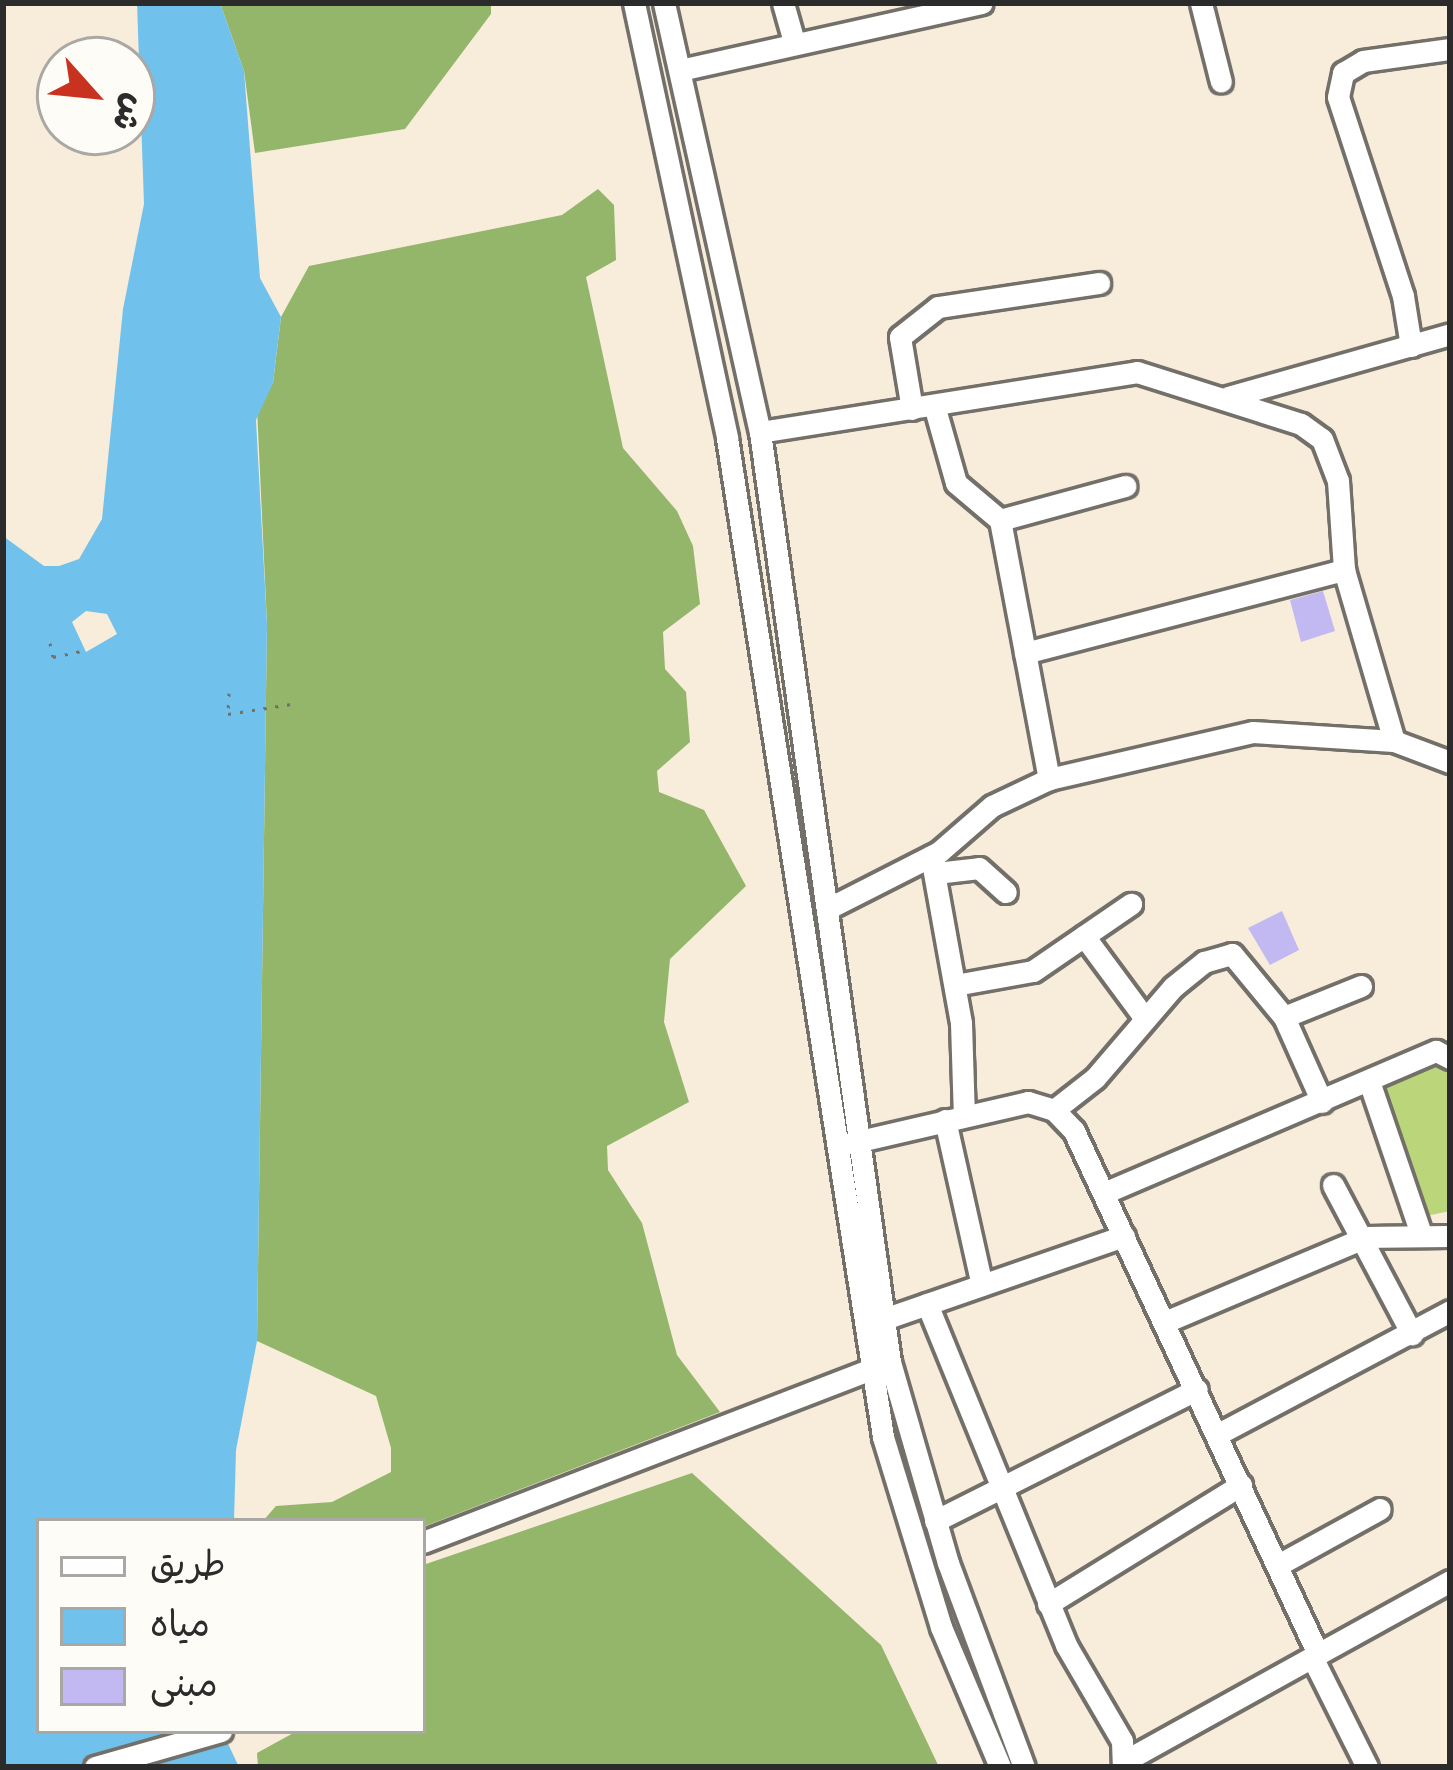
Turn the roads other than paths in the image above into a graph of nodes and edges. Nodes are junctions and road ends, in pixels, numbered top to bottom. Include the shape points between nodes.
1 (634, 3) edge
2 (664, 3) edge
3 (783, 3) edge
4 (982, 3) edge
5 (1201, 3) edge
6 (794, 42) junction
7 (1450, 50) edge
8 (648, 61) junction
9 (678, 62) junction
10 (1220, 82) dead end
11 (689, 110) junction
12 (661, 116) junction
13 (1099, 283) dead end
14 (1450, 334) edge
15 (1411, 346) junction
16 (1228, 398) junction
17 (923, 407) junction
18 (760, 432) junction
19 (1125, 486) dead end
20 (1000, 520) junction
21 (1344, 570) junction
22 (1025, 653) junction
23 (1394, 741) junction
24 (1450, 762) edge
25 (1049, 778) junction
26 (933, 865) junction
27 (1006, 892) dead end
28 (1130, 904) dead end
29 (826, 909) junction
30 (1084, 937) junction
31 (955, 985) junction
32 (1361, 986) dead end
33 (1144, 1017) junction
34 (1284, 1017) junction
35 (1450, 1058) edge
36 (1369, 1081) junction
37 (1322, 1102) junction
38 (1054, 1110) junction
39 (955, 1118) junction
40 (849, 1143) junction
41 (1334, 1185) dead end
42 (1104, 1193) junction
43 (1420, 1232) junction
44 (1124, 1236) junction
45 (1450, 1236) edge
46 (1366, 1238) junction
47 (982, 1285) junction
48 (927, 1304) junction
49 (1450, 1311) edge
50 (884, 1319) junction
51 (1165, 1322) junction
52 (1412, 1334) junction
53 (881, 1366) junction
54 (1197, 1389) junction
55 (1218, 1434) junction
56 (1241, 1485) junction
57 (999, 1490) junction
58 (1380, 1509) dead end
59 (935, 1521) junction
60 (426, 1541) edge
61 (1278, 1565) junction
62 (1450, 1581) edge
63 (1048, 1604) junction
64 (1315, 1656) junction
65 (210, 1734) edge
66 (1123, 1764) edge
67 (95, 1767) edge
68 (1000, 1767) edge
69 (1024, 1767) edge
70 (1366, 1767) edge

1 - 8 street
2 - 9 street
3 - 6 street
4 - 6 street
5 - 10 street
6 - 9 street
7 - 15 street via 1363,61 1343,73 1338,97 1403,296
8 - 9 street
8 - 12 street
9 - 11 street
11 - 12 street
11 - 18 street
12 - 40 street via 727,438
13 - 17 street via 938,307 900,338
14 - 15 street
15 - 16 street
16 - 17 street via 1137,372
16 - 21 street via 1322,439 1338,481
17 - 18 street
17 - 20 street via 956,483
18 - 29 street
19 - 20 street
20 - 22 street
21 - 22 street
21 - 23 street
22 - 25 street
23 - 24 street
23 - 25 street via 1253,732
25 - 26 street via 992,806
26 - 27 street via 979,868
26 - 29 street
26 - 31 street
28 - 30 street
29 - 40 street
30 - 31 street via 1033,971
30 - 33 street
31 - 39 street
32 - 34 street
33 - 34 street via 1204,962 1232,954
33 - 38 street via 1095,1078
34 - 37 street
35 - 36 street via 1436,1051
36 - 37 street
36 - 43 street
37 - 42 street
38 - 39 street via 1028,1102
38 - 42 street via 1074,1131
39 - 40 street
39 - 47 street
40 - 50 street
40 - 53 street
41 - 46 street
42 - 44 street
43 - 45 street
43 - 46 street
44 - 47 street
44 - 51 street
46 - 51 street
46 - 52 street
47 - 48 street
48 - 50 street
48 - 57 street
49 - 52 street
50 - 53 street
51 - 54 street
52 - 55 street
53 - 59 street
53 - 60 street
53 - 68 street via 920,1564
54 - 55 street
54 - 57 street
55 - 56 street
56 - 61 street
56 - 63 street
57 - 59 street
57 - 63 street
58 - 61 street
59 - 69 street
61 - 64 street
62 - 64 street
63 - 66 street via 1122,1741
64 - 66 street
64 - 70 street
65 - 67 street

